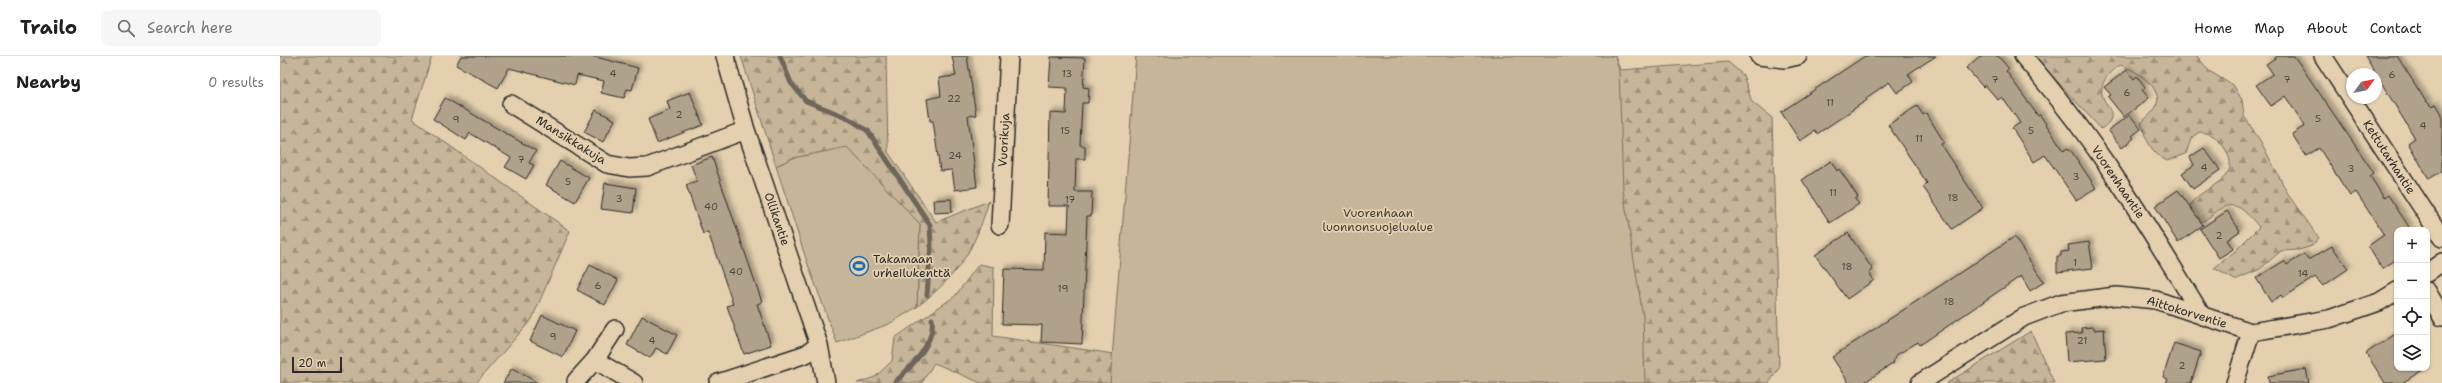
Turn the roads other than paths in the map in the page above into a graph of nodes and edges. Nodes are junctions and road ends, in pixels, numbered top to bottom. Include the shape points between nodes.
1 (725, 56) edge
2 (1009, 56) edge
3 (1798, 56) edge
4 (2023, 56) edge
5 (2323, 56) edge
6 (1762, 57) edge
7 (511, 104) dead end
8 (746, 130) junction
9 (1000, 225) dead end
10 (2442, 238) edge
11 (2442, 262) edge
12 (2430, 271) edge
13 (2394, 294) edge
14 (2430, 297) edge
15 (2202, 316) junction
16 (2442, 316) edge
17 (614, 329) dead end
18 (2251, 332) junction
19 (819, 345) junction
20 (595, 360) junction
21 (576, 381) dead end
22 (634, 383) edge
23 (718, 383) edge
24 (826, 383) edge
25 (1920, 383) edge
26 (2235, 383) edge

1 - 8 street, Ollikantie
2 - 9 street, Vuorikuja
3 - 6 street via 1785,59
4 - 15 street, Vuorenhaantie via 2058,97 2114,174
5 - 10 street, Kettutarhantie
7 - 8 street, Mansikkakuja via 607,164 629,168 647,167
8 - 19 street, Ollikantie
11 - 12 street
13 - 18 street, Aittokorventie via 2379,302 2328,319
14 - 16 street
15 - 18 street, Aittokorventie
15 - 25 street, Aittokorventie via 2156,300 2135,297 2096,298 2061,303 2024,317
17 - 20 street
18 - 26 street
19 - 23 street via 806,354
19 - 24 street, Ollikantie
20 - 21 street
20 - 22 street

